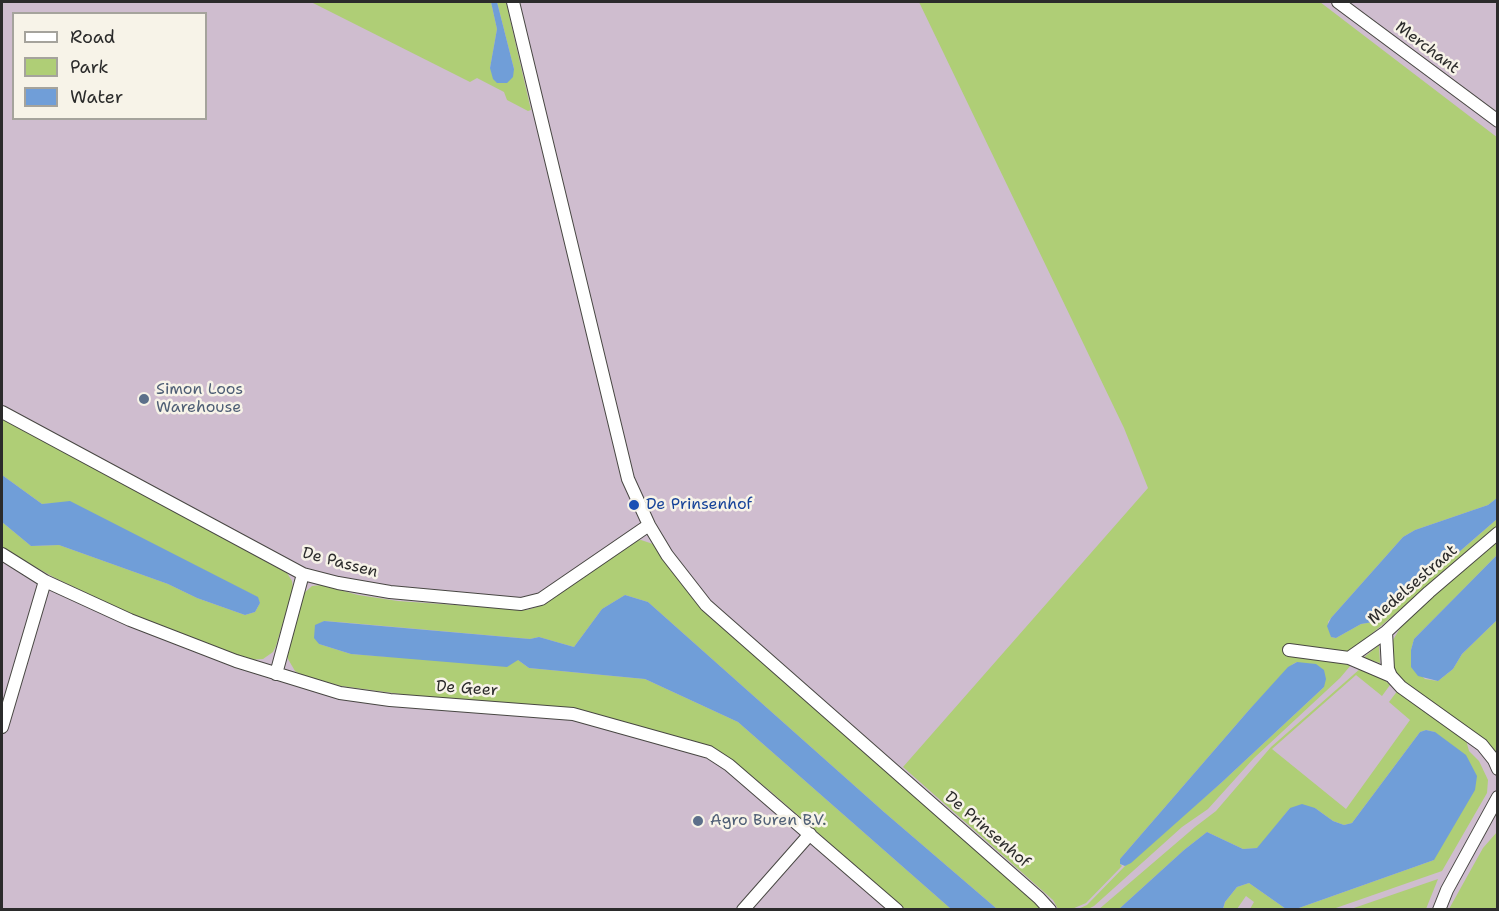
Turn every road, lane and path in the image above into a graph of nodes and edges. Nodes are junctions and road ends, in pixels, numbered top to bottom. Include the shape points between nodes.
1 (513, 2) edge
2 (1338, 2) edge
3 (1497, 121) edge
4 (2, 412) edge
5 (649, 525) junction
6 (1497, 533) edge
7 (2, 554) edge
8 (303, 574) junction
9 (45, 581) junction
10 (1386, 632) junction
11 (1289, 650) dead end
12 (1349, 658) junction
13 (276, 674) junction
14 (1391, 676) junction
15 (2, 727) edge
16 (1497, 770) edge
17 (1497, 797) edge
18 (810, 834) junction
19 (743, 909) edge
20 (897, 909) edge
21 (1050, 909) edge
22 (1438, 909) edge

1 - 5 street, De Prinsenhof via 627,479
2 - 3 street, Merchant
4 - 8 street, De Passen
5 - 8 street, De Passen via 541,599 521,604 390,592
5 - 21 street, De Prinsenhof via 706,605
6 - 10 street, Medelsestraat
7 - 9 street, De Geer
8 - 13 street
9 - 13 street, De Geer via 141,624
9 - 15 street
10 - 12 street, Medelsestraat
10 - 14 street
11 - 12 street
12 - 14 street
13 - 18 street, De Geer via 340,693 390,700 573,714 709,752
14 - 16 street via 1482,746
17 - 22 street
18 - 19 street
18 - 20 street, De Geer

